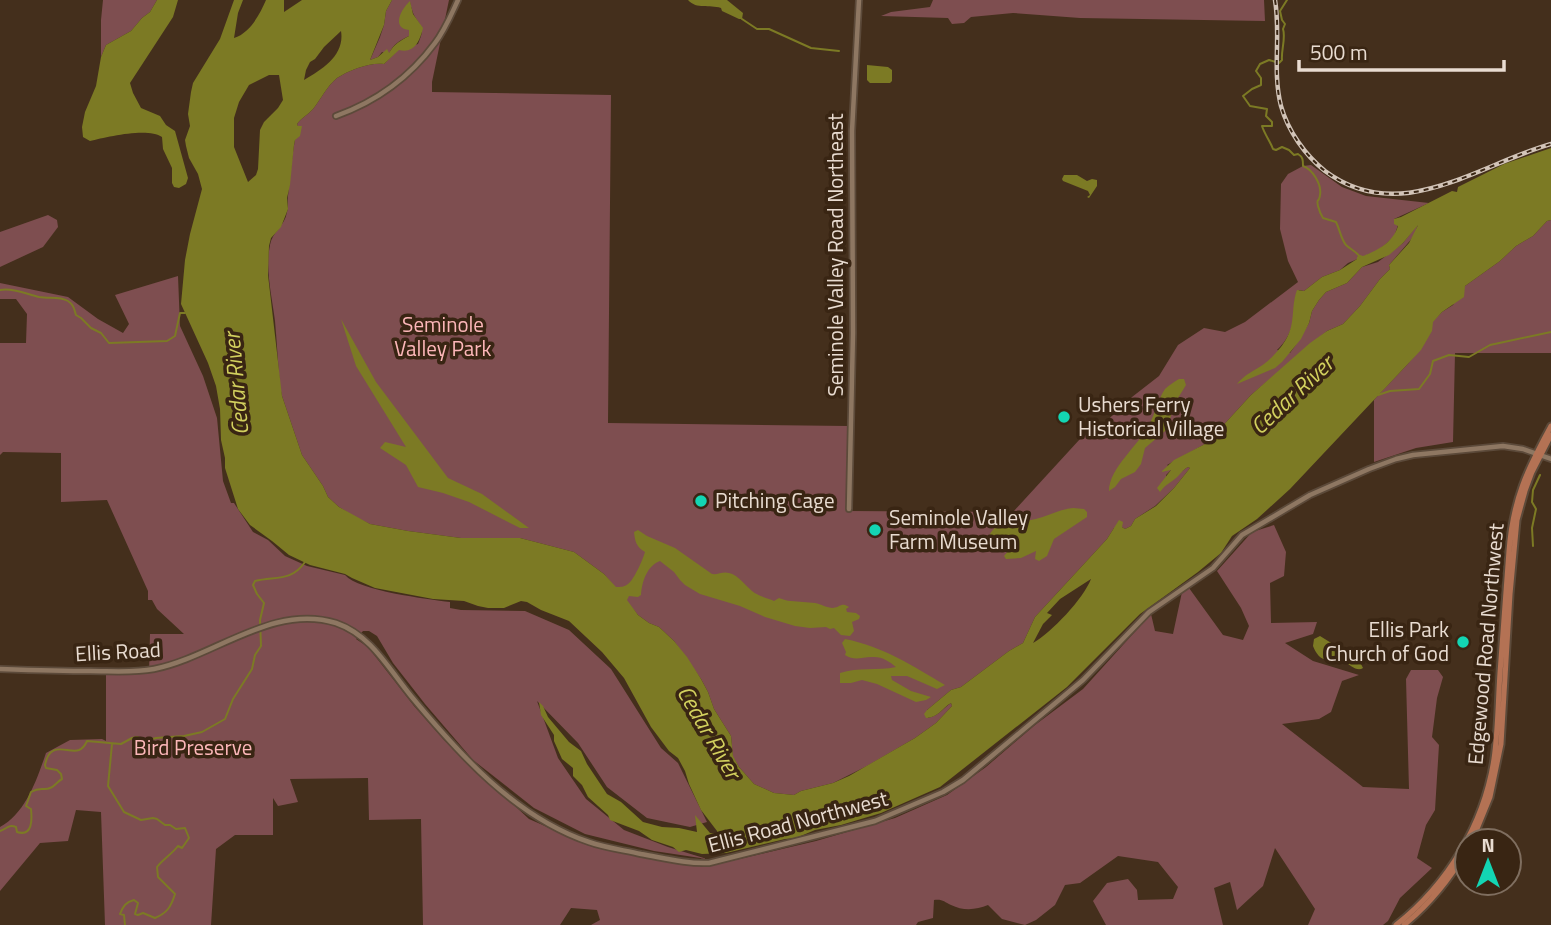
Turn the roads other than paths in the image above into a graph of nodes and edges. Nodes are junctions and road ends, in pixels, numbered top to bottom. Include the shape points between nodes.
1 (458, 0) edge
2 (859, 0) edge
3 (336, 116) dead end
4 (1551, 426) edge
5 (1551, 435) edge
6 (1538, 454) junction
7 (1551, 459) edge
8 (849, 509) dead end
9 (272, 624) joint
10 (0, 670) edge
11 (1478, 827) edge
12 (1453, 872) edge
13 (1396, 925) edge
14 (1404, 925) edge

1 - 3 street via 435,44 413,68 374,99
2 - 8 street, Seminole Valley Road Northeast via 852,131
4 - 6 main road, Edgewood Road Northwest
5 - 6 main road, Edgewood Road Northwest
6 - 7 street, Ellis Road Northwest
6 - 9 street, Ellis Road Northwest via 1503,446 1413,455 1310,495 1242,535 1213,568 1149,612 1083,680 958,784 875,821 709,863 597,845 554,826 507,796 476,768 358,634 320,619
6 - 11 main road, Edgewood Road Northwest via 1517,520 1501,744 1490,797
6 - 13 main road, Edgewood Road Northwest via 1521,486 1513,519 1496,743 1486,795 1455,860 1430,894
9 - 10 street, Ellis Road via 180,662 144,670
12 - 14 main road

